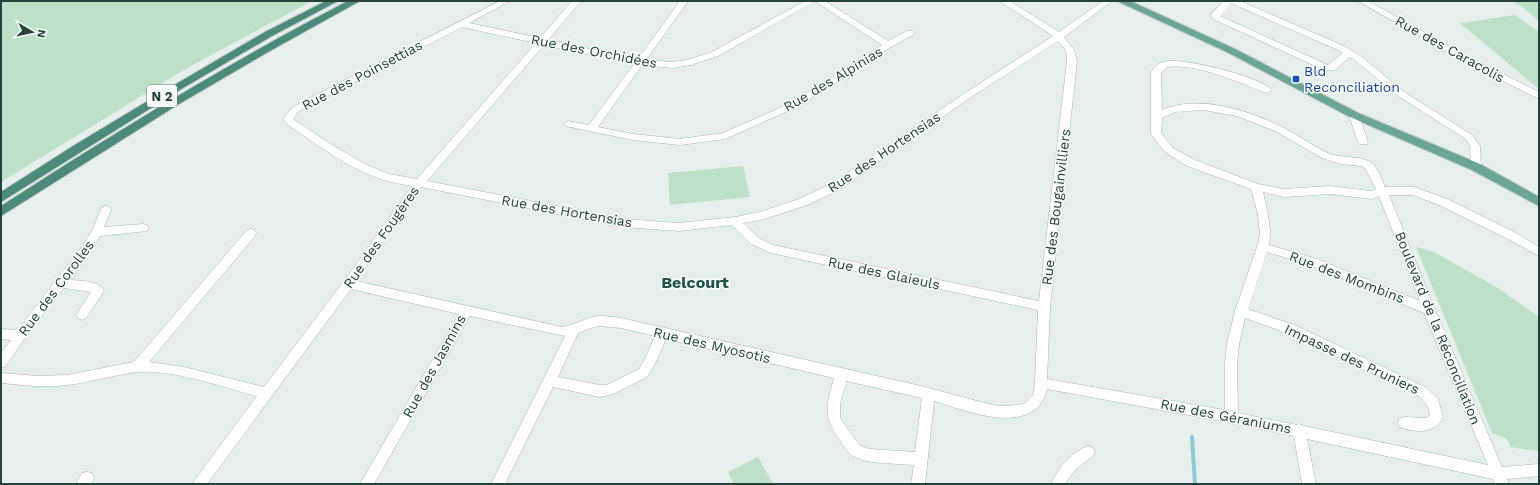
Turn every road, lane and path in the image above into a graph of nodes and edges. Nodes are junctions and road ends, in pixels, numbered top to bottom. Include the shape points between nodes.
1 (355, 1) edge
2 (364, 1) edge
3 (506, 1) edge
4 (577, 1) edge
5 (684, 1) edge
6 (811, 1) edge
7 (819, 1) edge
8 (1004, 1) edge
9 (1108, 1) edge
10 (1122, 1) edge
11 (1229, 1) edge
12 (1233, 1) edge
13 (1362, 1) edge
14 (331, 2) edge
15 (459, 24) junction
16 (910, 33) dead end
17 (1060, 36) junction
18 (543, 41) junction
19 (888, 45) junction
20 (1349, 53) junction
21 (640, 62) junction
22 (1267, 90) dead end
23 (1539, 96) edge
24 (1354, 116) junction
25 (1157, 120) junction
26 (568, 124) dead end
27 (592, 128) junction
28 (1363, 142) dead end
29 (1476, 167) junction
30 (419, 183) junction
31 (1256, 188) junction
32 (1382, 192) junction
33 (1, 198) edge
34 (16, 202) junction
35 (1539, 202) edge
36 (106, 210) dead end
37 (1, 212) edge
38 (734, 222) junction
39 (143, 228) dead end
40 (97, 232) junction
41 (251, 233) dead end
42 (1264, 247) junction
43 (1539, 252) edge
44 (62, 283) junction
45 (348, 284) junction
46 (1044, 307) junction
47 (1429, 310) junction
48 (467, 311) junction
49 (1241, 311) junction
50 (82, 315) dead end
51 (574, 330) junction
52 (662, 333) junction
53 (1, 334) edge
54 (20, 335) junction
55 (1, 363) edge
56 (138, 367) junction
57 (841, 375) junction
58 (1, 378) edge
59 (550, 381) junction
60 (1041, 383) junction
61 (266, 394) junction
62 (929, 394) junction
63 (1232, 416) junction
64 (1404, 423) dead end
65 (1299, 430) junction
66 (1088, 452) dead end
67 (920, 459) junction
68 (1539, 470) edge
69 (1500, 479) edge
70 (199, 484) edge
71 (367, 484) edge
72 (498, 484) edge
73 (918, 484) edge
74 (1058, 484) edge
75 (1309, 484) edge

1 - 34 highway, N 2 via 194,90
2 - 34 highway via 245,64
3 - 15 street, Rue des Poinsettias
4 - 18 street, Rue des Fougères
5 - 21 street
6 - 21 street, Rue des Orchidées via 715,54 673,65
7 - 19 street, Rue des Alpinias
8 - 17 street
9 - 17 street, Rue des Hortensias
10 - 24 main road via 1232,51
11 - 20 street via 1214,14 1216,17 1327,68 1332,68
12 - 20 street
13 - 23 street, Rue des Caracolis via 1473,63
14 - 33 highway, N 2 via 279,28 178,86
15 - 18 street, Rue des Orchidées
15 - 30 street, Rue des Poinsettias via 305,104 295,110 288,119 370,171
16 - 19 street, Rue des Alpinias
17 - 38 street, Rue des Hortensias via 968,95 835,187 803,202
17 - 46 street, Rue des Bougainvilliers via 1070,50 1072,70
18 - 21 street, Rue des Orchidées
18 - 30 street, Rue des Fougères
19 - 27 street, Rue des Alpinias via 794,105 725,136 680,142 633,137
20 - 29 street via 1401,94 1469,137 1475,146
21 - 27 street
22 - 25 street via 1247,81 1193,66 1166,64 1156,72
24 - 28 street
24 - 29 main road
25 - 31 street via 1156,134 1168,150 1191,163
25 - 32 street, Boulevard de la Réconciliation via 1173,109 1194,107 1240,114 1289,134 1326,156 1366,164 1374,172
26 - 27 street, Rue des Alpinias
29 - 35 main road
30 - 38 street, Rue des Hortensias via 624,223 679,228
30 - 45 street, Rue des Fougères
31 - 32 street via 1284,192 1330,190 1372,195
31 - 42 street via 1263,214
32 - 43 street via 1405,190 1432,197
32 - 47 street, Boulevard de la Réconciliation
34 - 37 highway, N 2
36 - 40 street, Rue des Corolles
38 - 46 street, Rue des Glaieuls via 750,239 771,249
39 - 40 street
40 - 44 street, Rue des Corolles
41 - 56 street
42 - 47 street, Rue des Mombins via 1320,265
42 - 49 street
44 - 50 street via 92,287 98,291
44 - 54 street, Rue des Corolles
45 - 48 street, Rue des Jasmins
45 - 61 street, Rue des Fougères
46 - 60 street, Rue des Bougainvilliers
47 - 69 street, Boulevard de la Réconciliation
48 - 51 street via 562,332
48 - 71 street, Rue des Jasmins
49 - 63 street via 1231,364
49 - 64 street, Impasse des Pruniers via 1293,330 1423,392 1432,400 1437,417 1430,424
51 - 52 street, Rue des Myosotis via 589,322 599,321 621,323
51 - 59 street
52 - 57 street, Rue des Myosotis
52 - 59 street via 643,373 609,390 600,391
53 - 54 street
54 - 55 street, Rue des Corolles
56 - 58 street via 67,380
56 - 61 street via 184,372
57 - 62 street, Rue des Myosotis
57 - 67 street via 834,404 834,417 836,424 857,451 870,455
59 - 72 street
60 - 62 street via 1040,393 1032,406 1011,412 997,411
60 - 63 street, Rue des Géraniums
61 - 70 street, Rue des Fougères
62 - 67 street
63 - 65 street, Rue des Géraniums
65 - 69 street, Rue des Géraniums
65 - 75 street
66 - 74 street via 1067,468
67 - 73 street
68 - 69 street, Rue des Géraniums

